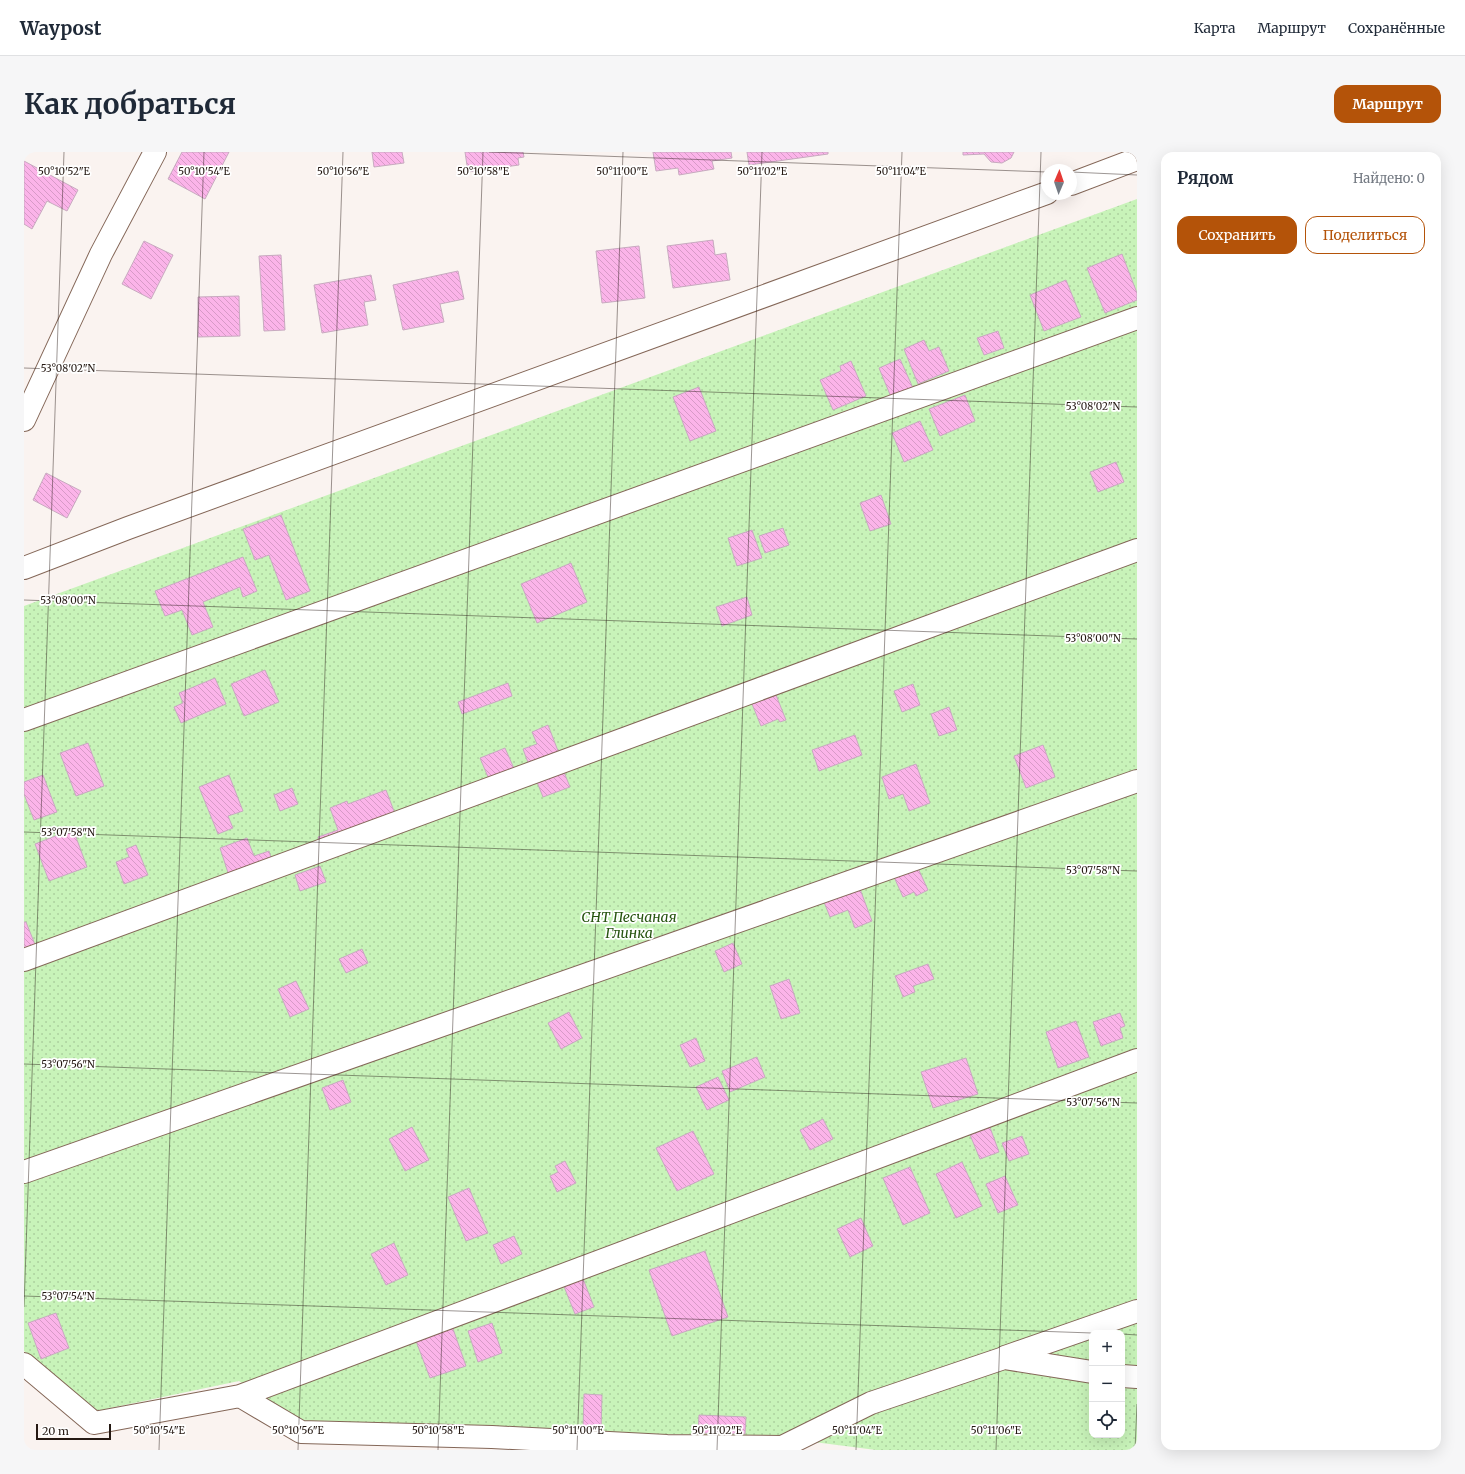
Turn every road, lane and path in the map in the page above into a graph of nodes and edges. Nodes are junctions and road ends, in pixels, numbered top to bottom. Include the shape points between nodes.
1 (155, 152) edge
2 (1137, 160) edge
3 (1077, 182) edge
4 (1041, 195) edge
5 (1137, 318) edge
6 (24, 420) edge
7 (1137, 550) edge
8 (24, 568) edge
9 (24, 720) edge
10 (1137, 781) edge
11 (24, 960) edge
12 (1137, 1060) edge
13 (24, 1172) edge
14 (1137, 1311) edge
15 (1004, 1358) junction
16 (24, 1364) edge
17 (1089, 1372) edge
18 (1125, 1376) edge
19 (1137, 1378) edge
20 (240, 1396) junction
21 (782, 1447) junction
22 (807, 1450) edge

1 - 6 street via 101,254
2 - 3 street
4 - 8 street
5 - 9 street
7 - 11 street
10 - 13 street
12 - 20 street
14 - 15 street
15 - 17 street
15 - 21 street via 871,1403
16 - 20 street via 94,1423
18 - 19 street
20 - 21 street via 301,1432 492,1437 667,1446
21 - 22 street

